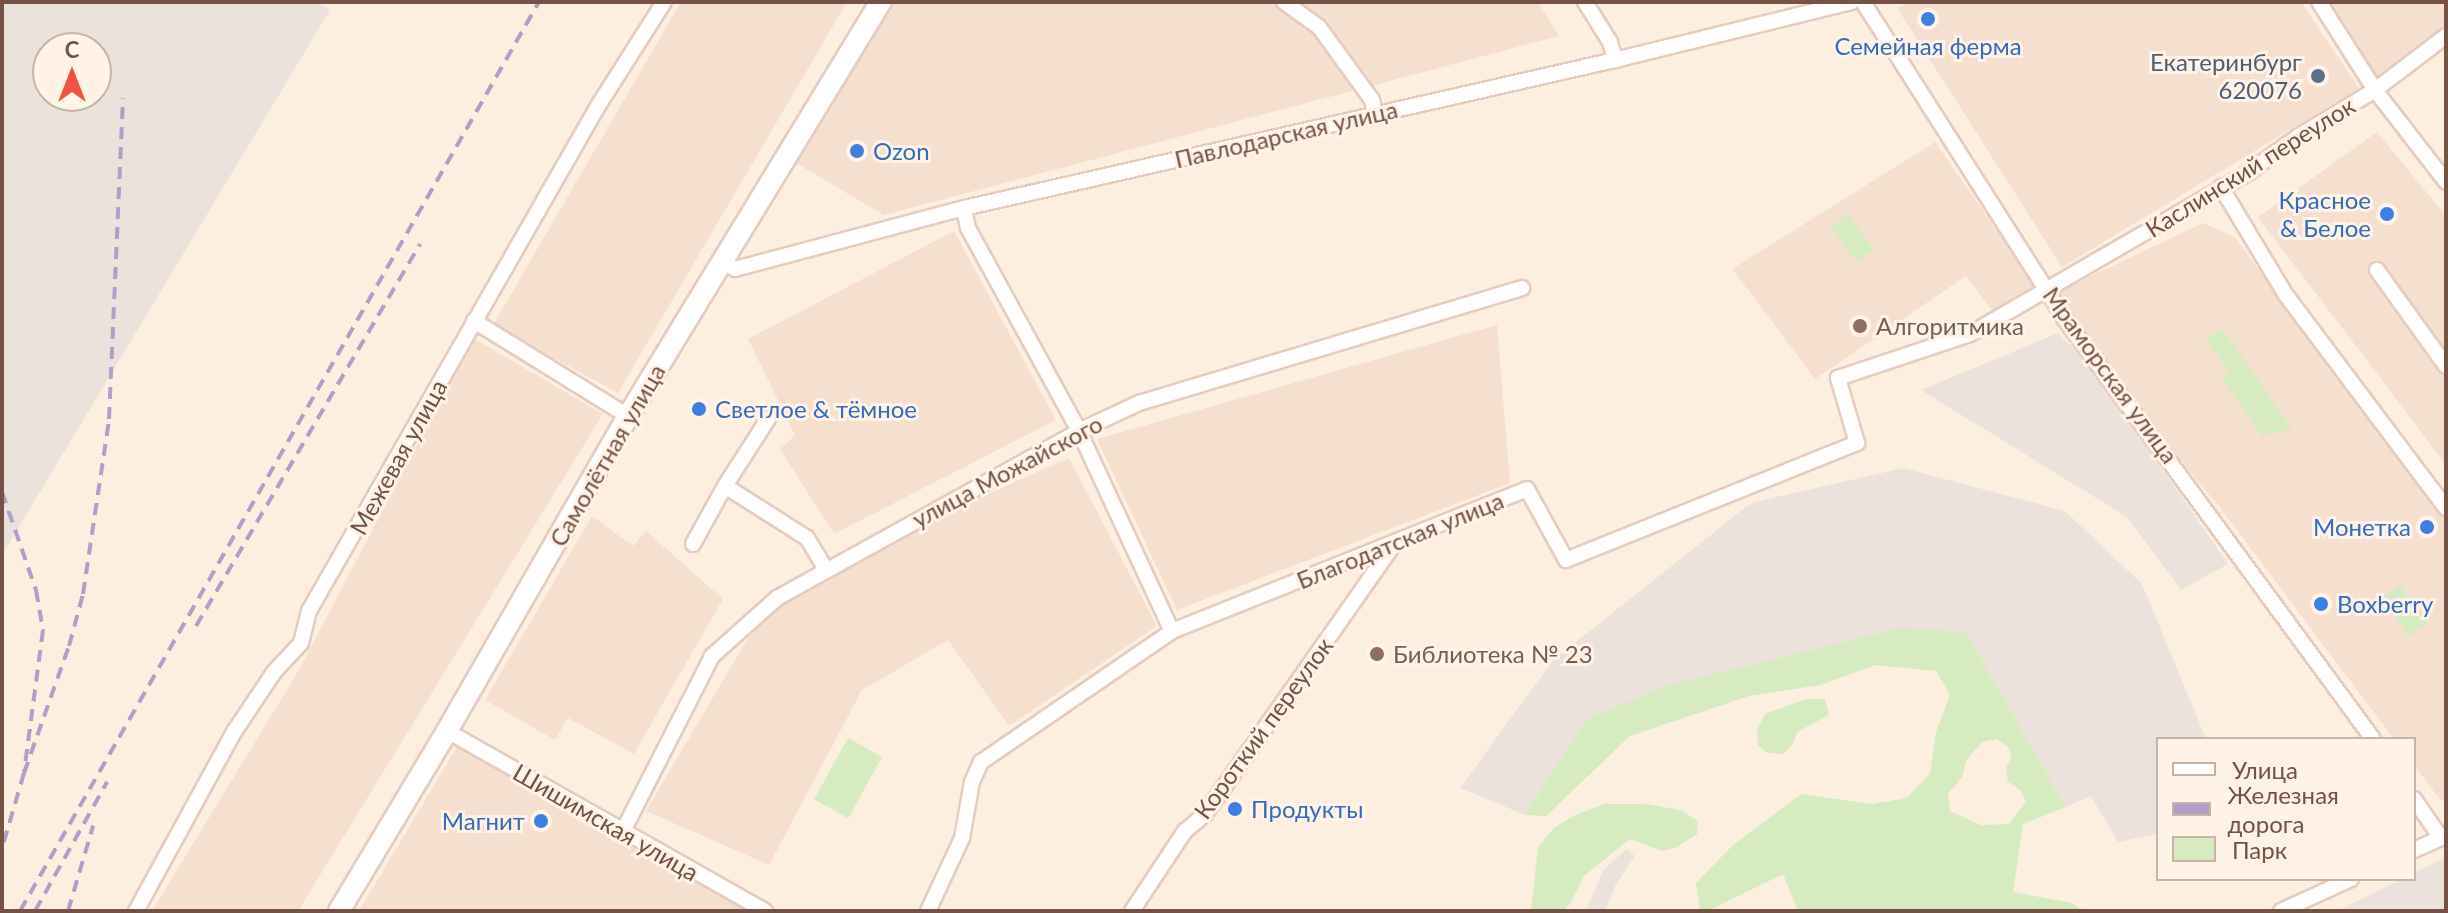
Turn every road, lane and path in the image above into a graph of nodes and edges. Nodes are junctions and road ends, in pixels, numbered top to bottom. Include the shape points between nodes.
1 (664, 2) edge
2 (881, 2) edge
3 (1284, 2) edge
4 (1585, 2) edge
5 (1852, 2) edge
6 (1863, 2) edge
7 (2319, 2) edge
8 (2446, 36) edge
9 (1615, 60) junction
10 (2375, 90) junction
11 (1375, 113) junction
12 (2446, 182) edge
13 (2221, 187) junction
14 (964, 208) junction
15 (724, 262) junction
16 (2377, 270) dead end
17 (1522, 288) dead end
18 (2048, 288) junction
19 (474, 321) junction
20 (2446, 366) edge
21 (628, 416) junction
22 (768, 419) dead end
23 (1079, 431) junction
24 (725, 486) junction
25 (2446, 508) edge
26 (693, 544) dead end
27 (1394, 544) junction
28 (826, 570) junction
29 (1172, 631) junction
30 (447, 731) junction
31 (2372, 737) edge
32 (2416, 802) edge
33 (622, 833) junction
34 (2443, 837) edge
35 (2416, 849) edge
36 (2347, 881) edge
37 (136, 911) edge
38 (339, 911) edge
39 (765, 911) edge
40 (928, 911) edge
41 (1132, 911) edge
42 (2281, 911) edge

1 - 19 street, Межевая улица
2 - 15 main road, Самолётная улица
3 - 11 street via 1319,27 1372,100
4 - 9 street
5 - 9 street, Павлодарская улица
6 - 18 street, Мраморская улица
7 - 10 street
8 - 10 street, Каслинский переулок
9 - 11 street, Павлодарская улица
10 - 12 street
10 - 13 street, Каслинский переулок
11 - 14 street, Павлодарская улица
13 - 18 street, Каслинский переулок
13 - 25 street via 2286,295
14 - 15 street, Павлодарская улица via 735,269
14 - 23 street via 968,228
15 - 21 main road, Самолётная улица
16 - 20 street
17 - 23 street, улица Можайского via 1139,403
18 - 27 street, Благодатская улица via 1970,334 1838,378 1857,443 1566,560 1527,489
18 - 31 street, Мраморская улица via 2064,318
19 - 21 street
19 - 37 street, Межевая улица via 309,611 301,643 274,672 234,732
21 - 30 main road, Самолётная улица
22 - 24 street
23 - 28 street, улица Можайского
23 - 29 street
24 - 26 street
24 - 28 street via 807,538
27 - 29 street, Благодатская улица
27 - 41 street, Короткий переулок
28 - 33 street, улица Можайского via 777,598 712,656
29 - 40 street, Благодатская улица via 981,762 962,838
30 - 33 street, Шишимская улица
30 - 38 main road, Самолётная улица
32 - 34 street
33 - 39 street, Шишимская улица
34 - 35 street
36 - 42 street

